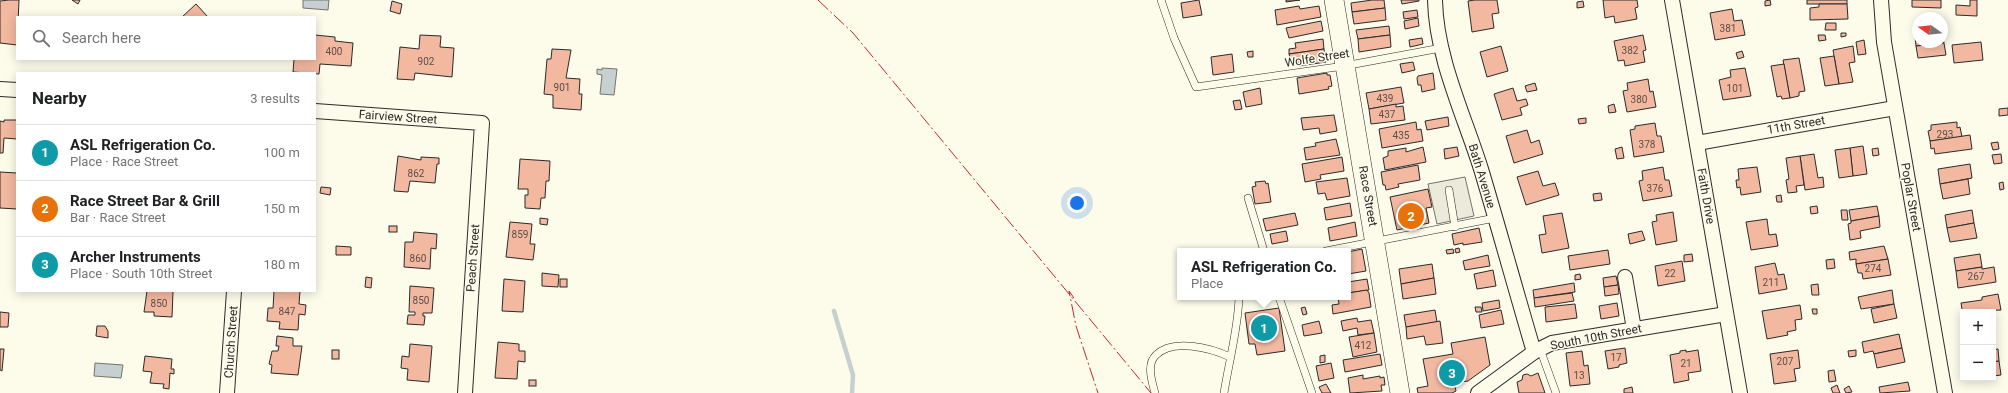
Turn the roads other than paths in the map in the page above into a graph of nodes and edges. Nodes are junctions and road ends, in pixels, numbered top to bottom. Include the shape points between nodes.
1 (1161, 0) edge
2 (1334, 0) edge
3 (1435, 0) edge
4 (1672, 0) edge
5 (1881, 0) edge
6 (1441, 48) junction
7 (1344, 66) junction
8 (0, 89) edge
9 (16, 90) edge
10 (1895, 108) junction
11 (316, 111) edge
12 (482, 123) joint
13 (1697, 143) junction
14 (1449, 190) dead end
15 (1248, 198) dead end
16 (1495, 218) junction
17 (1455, 227) junction
18 (1376, 242) junction
19 (1263, 248) edge
20 (1343, 248) edge
21 (1625, 277) dead end
22 (234, 292) edge
23 (1239, 300) edge
24 (1280, 300) edge
25 (1726, 314) junction
26 (1634, 329) junction
27 (1537, 350) junction
28 (1230, 356) junction
29 (227, 393) edge
30 (464, 393) edge
31 (1155, 393) edge
32 (1224, 393) edge
33 (1312, 393) edge
34 (1400, 393) edge
35 (1478, 393) edge
36 (1556, 393) edge
37 (1740, 393) edge
38 (1945, 393) edge

1 - 7 lane, Wolfe Street via 1174,38 1196,87
2 - 7 main road, Race Street
3 - 6 street, Bath Avenue
4 - 13 street, Faith Drive
5 - 10 street, Poplar Street via 1884,42
6 - 7 lane, Wolfe Street
6 - 16 street, Bath Avenue
7 - 18 main road, Race Street
8 - 9 street
10 - 13 street, 11th Street
10 - 38 street, Poplar Street
11 - 12 street, Fairview Street
12 - 30 street, Peach Street
13 - 25 street, Faith Drive
14 - 17 lane
15 - 19 lane
16 - 17 lane
16 - 27 street, Bath Avenue
17 - 18 lane
18 - 20 lane
18 - 34 main road, Race Street
21 - 26 street
22 - 29 street, Church Street
23 - 28 lane via 1235,339
24 - 33 lane
25 - 26 street, South 10th Street
25 - 37 street, Faith Drive
26 - 27 street, South 10th Street via 1552,343
27 - 35 street, South 10th Street
27 - 36 lane, Bath Avenue
28 - 31 lane via 1214,349 1187,346 1169,348 1156,355 1151,364 1151,380
28 - 32 lane

